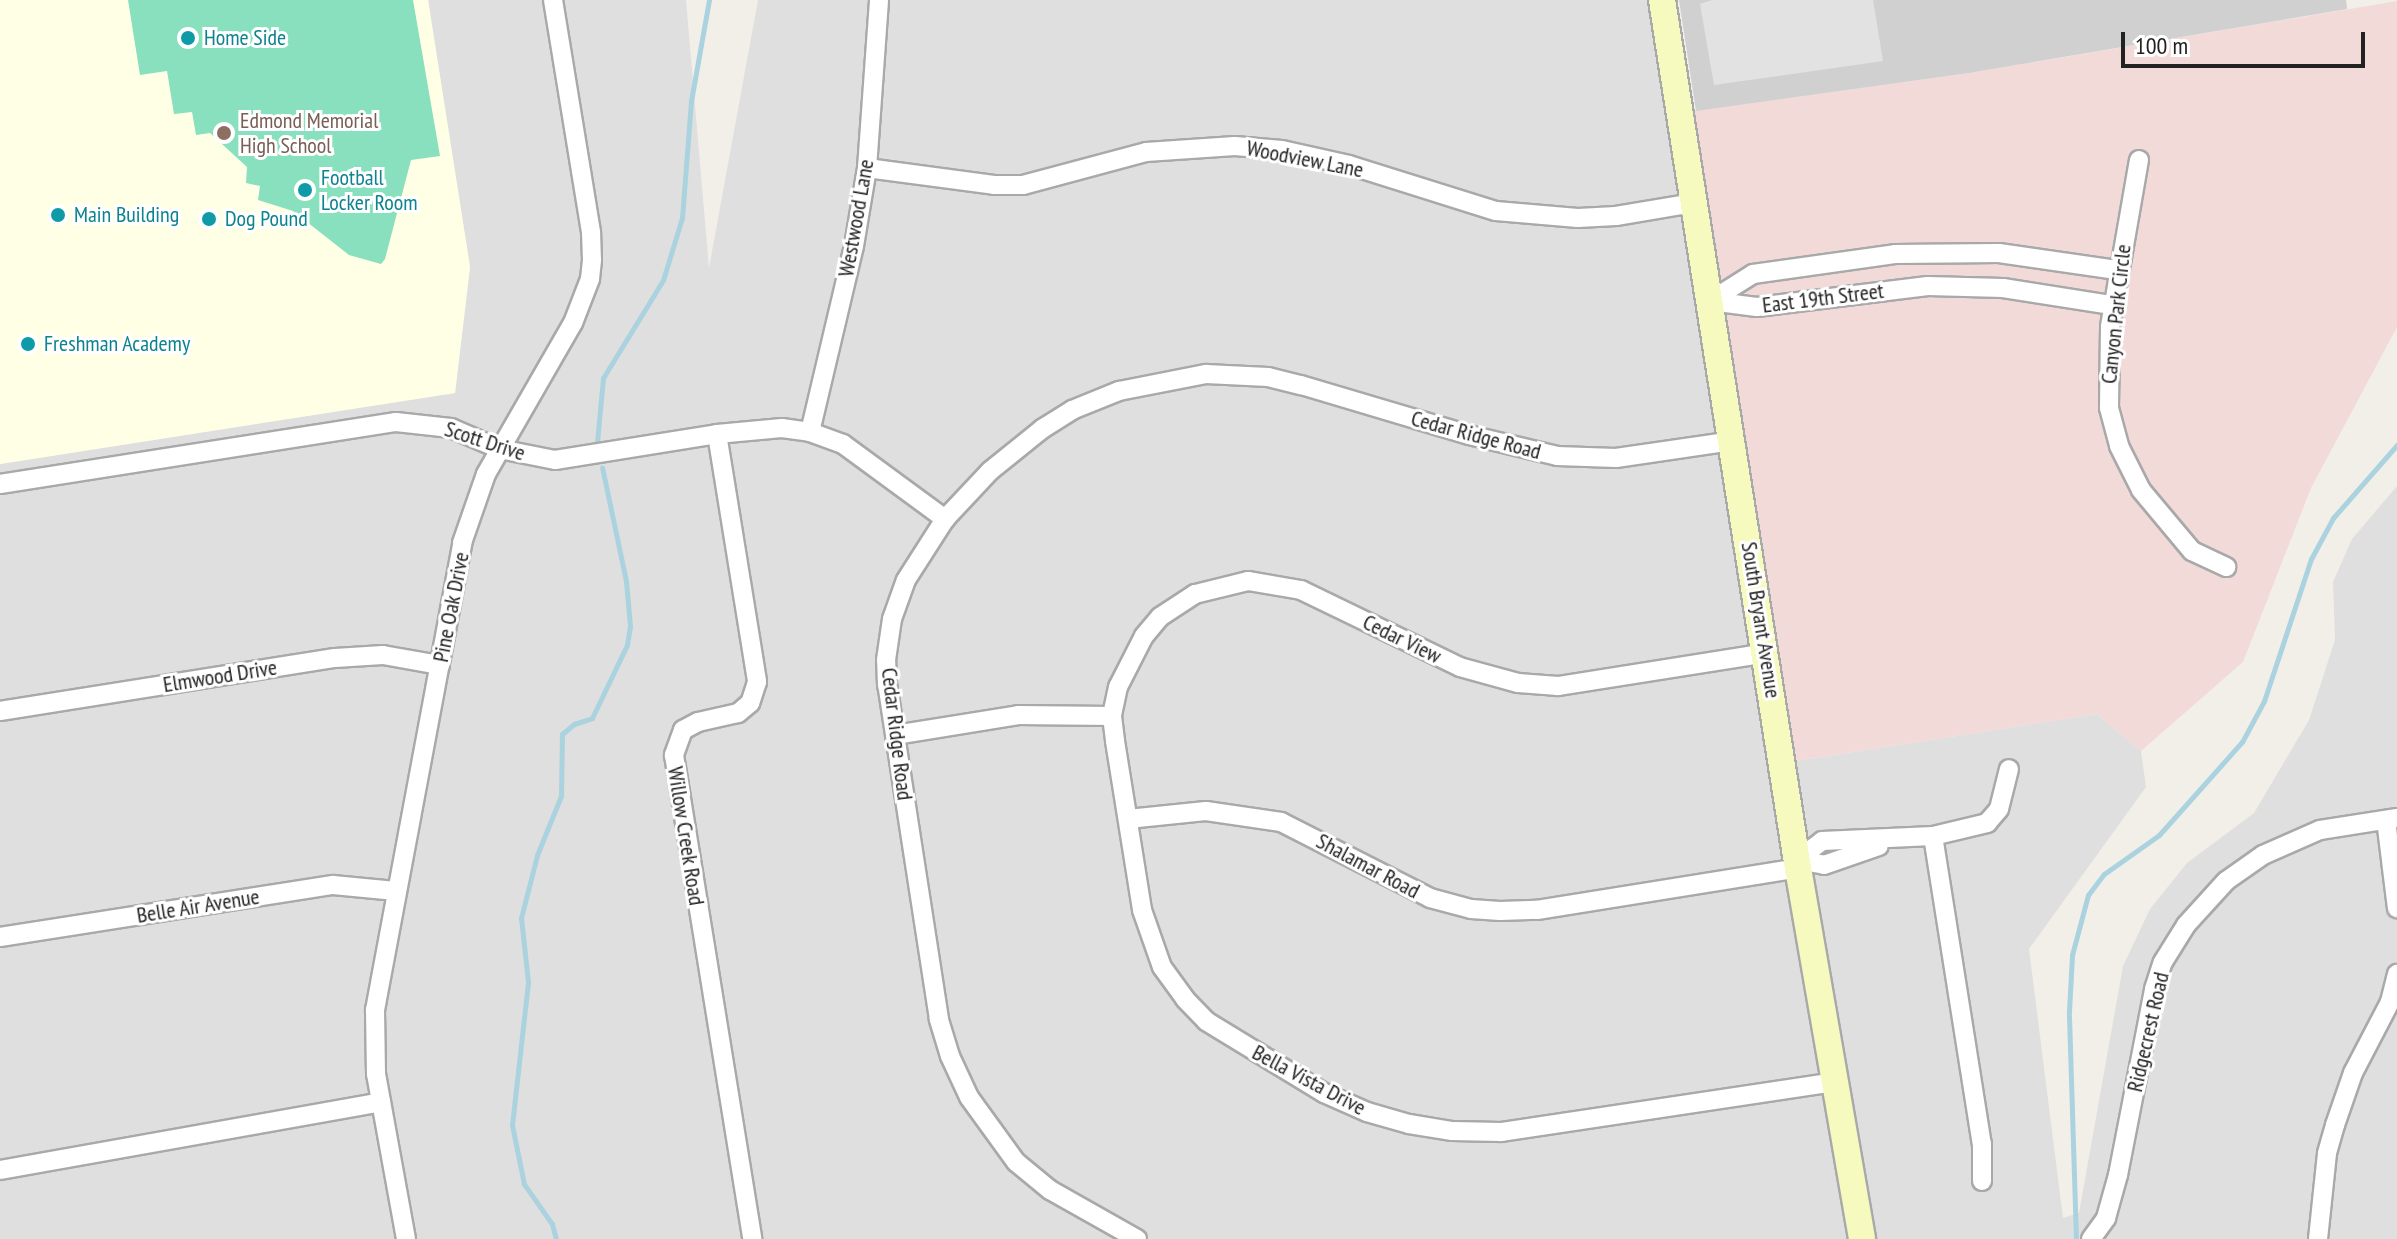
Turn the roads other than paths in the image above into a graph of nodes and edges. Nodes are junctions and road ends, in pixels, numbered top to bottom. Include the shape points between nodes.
1 (553, 0) edge
2 (879, 0) edge
3 (1662, 0) edge
4 (2139, 160) dead end
5 (867, 168) junction
6 (1694, 203) junction
7 (2117, 270) junction
8 (1710, 301) junction
9 (2112, 305) junction
10 (810, 432) junction
11 (717, 434) junction
12 (1732, 441) junction
13 (500, 449) junction
14 (0, 484) edge
15 (945, 519) junction
16 (2226, 567) dead end
17 (1767, 653) junction
18 (440, 665) junction
19 (0, 711) edge
20 (1112, 716) junction
21 (895, 735) junction
22 (2009, 769) dead end
23 (1128, 819) junction
24 (2392, 819) edge
25 (1933, 836) junction
26 (1798, 864) junction
27 (396, 891) junction
28 (2397, 908) edge
29 (0, 937) edge
30 (2397, 974) edge
31 (2393, 1003) edge
32 (1835, 1082) junction
33 (381, 1102) junction
34 (0, 1170) edge
35 (1982, 1181) dead end
36 (406, 1239) edge
37 (752, 1239) edge
38 (1137, 1239) edge
39 (1862, 1239) edge
40 (2091, 1239) edge
41 (2318, 1239) edge

1 - 13 street, Pine Oak Drive via 591,232 590,279 573,323
2 - 5 street, Westwood Lane
3 - 6 street, South Bryant Avenue
4 - 7 street, Canyon Park Circle
5 - 6 street, Woodview Lane via 1023,185 1146,152 1235,146 1349,165 1496,211 1578,218
5 - 10 street, Westwood Lane
6 - 8 street, South Bryant Avenue
7 - 8 street, East 19th Street via 1999,253 1895,254 1753,274
7 - 9 street, Canyon Park Circle
8 - 9 street, East 19th Street via 1757,307 1928,286 2003,288
8 - 12 street, South Bryant Avenue
9 - 16 street, Canyon Park Circle via 2107,390 2121,450 2141,490 2192,551
10 - 11 street, Scott Drive via 767,428
10 - 15 street, Scott Drive via 852,449
11 - 13 street, Scott Drive via 555,460
11 - 37 street, Willow Creek Road via 757,682 750,703 738,713 683,730 674,755
12 - 15 street, Cedar Ridge Road via 1616,458 1557,456 1268,377 1206,374 1132,388 1072,410 990,471
12 - 17 street, South Bryant Avenue
13 - 14 street, Scott Drive via 451,428 396,422
13 - 18 street, Pine Oak Drive via 471,512
15 - 21 street, Cedar Ridge Road via 917,558 892,619 887,673
17 - 20 street, Cedar View via 1573,684 1518,683 1460,667 1301,590 1248,581 1195,594 1160,617 1129,660
17 - 26 street, South Bryant Avenue
18 - 19 street, Elmwood Drive via 383,655 335,658
18 - 27 street, Pine Oak Drive
20 - 21 street via 1018,715
20 - 23 street, Bella Vista Drive
21 - 38 street, Cedar Ridge Road via 939,1019 969,1097 1016,1162 1050,1190
22 - 25 street, Shalamar Road via 1999,809 1987,823
23 - 26 street, Shalamar Road via 1206,811 1281,822 1430,898 1500,911 1537,910
23 - 32 street, Bella Vista Drive via 1149,934 1162,967 1185,999 1206,1021 1244,1046 1367,1112 1452,1131 1501,1132
24 - 28 street
24 - 40 street, Ridgecrest Road via 2320,830 2263,855 2226,881 2186,925 2163,962 2154,989 2118,1175 2106,1218
25 - 26 street, Shalamar Road via 1895,840 1824,865
25 - 35 street via 1982,1144
26 - 32 street, South Bryant Avenue
27 - 29 street, Belle Air Avenue via 333,885
27 - 33 street, Pine Oak Drive via 375,1010
30 - 31 street
31 - 41 street via 2353,1073 2335,1125
32 - 39 street, South Bryant Avenue
33 - 34 street
33 - 36 street, Pine Oak Drive

